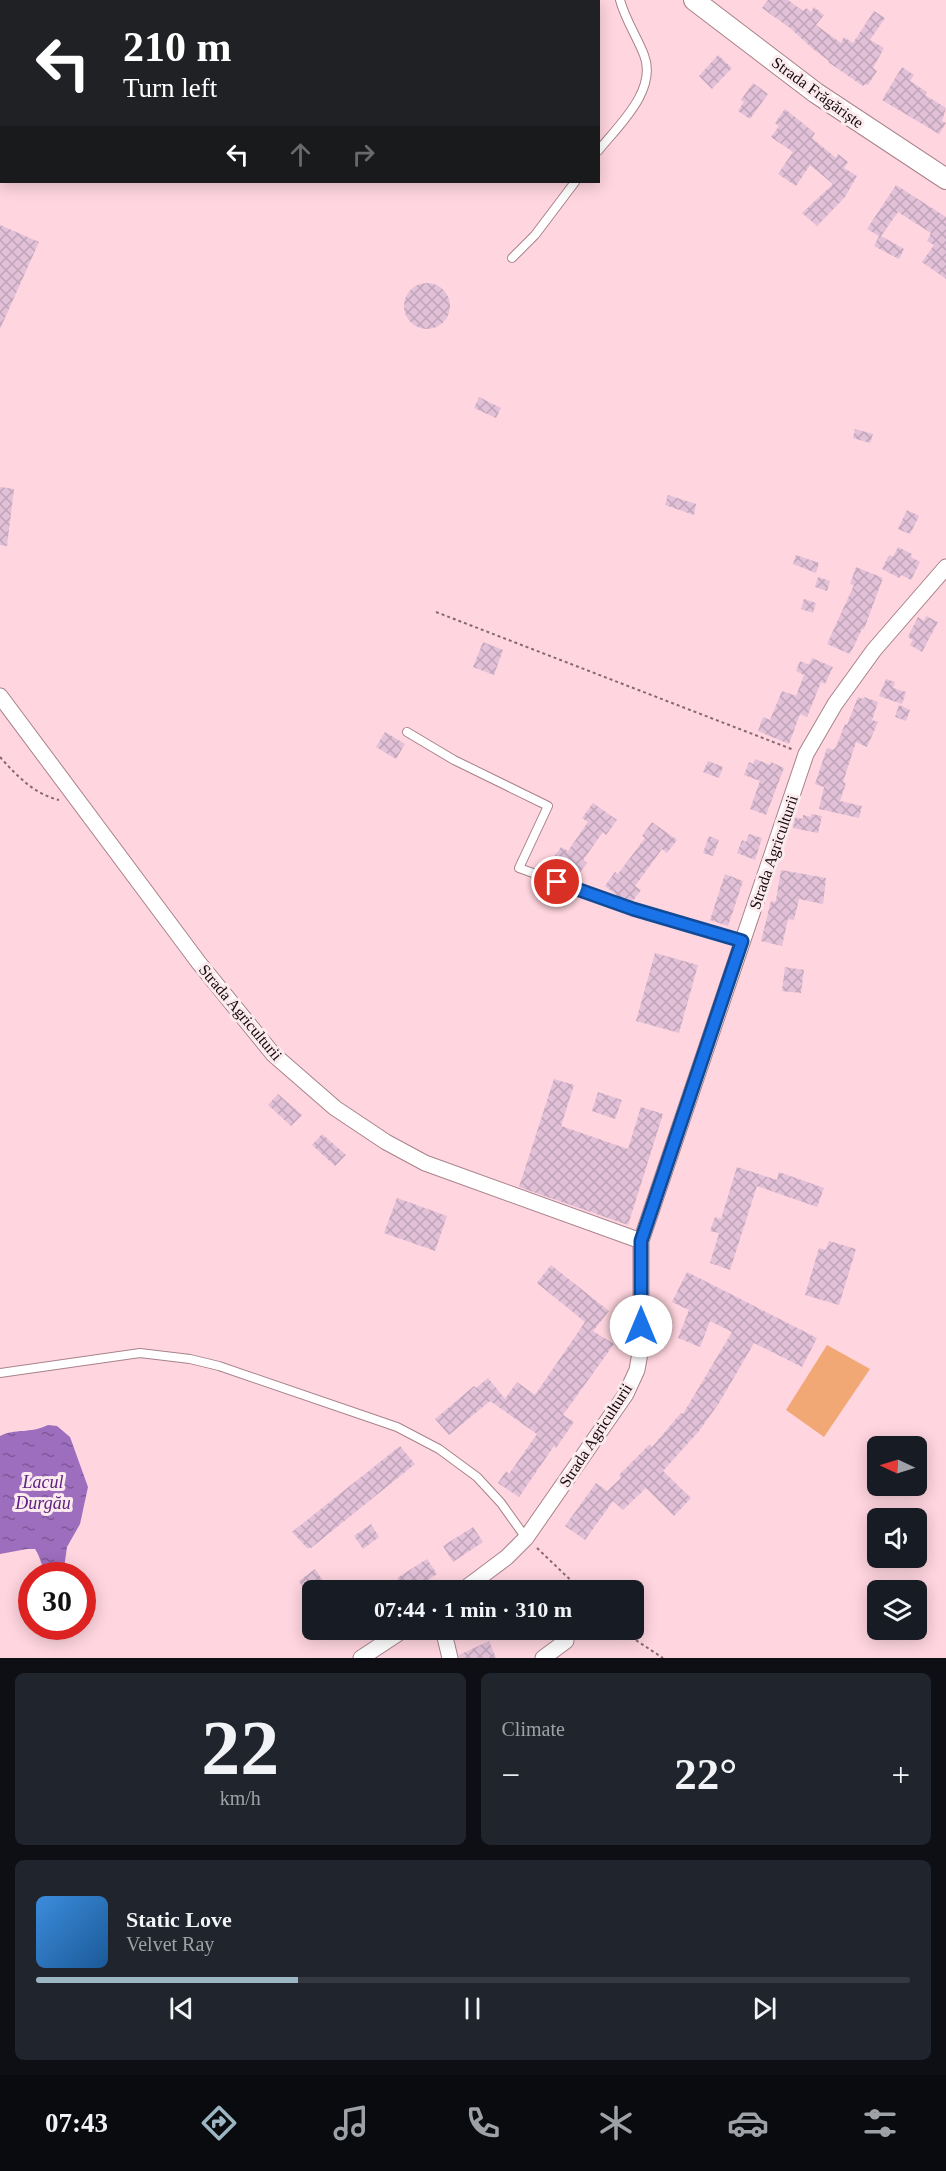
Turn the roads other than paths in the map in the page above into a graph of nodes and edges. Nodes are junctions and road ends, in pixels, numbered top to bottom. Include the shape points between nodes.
1 (620, 0) edge
2 (694, 0) edge
3 (600, 149) edge
4 (946, 179) edge
5 (574, 183) edge
6 (512, 258) dead end
7 (946, 567) edge
8 (0, 696) edge
9 (407, 732) dead end
10 (742, 941) junction
11 (641, 1241) junction
12 (0, 1373) edge
13 (526, 1538) junction
14 (476, 1580) edge
15 (388, 1640) edge
16 (446, 1640) edge
17 (566, 1641) dead end
18 (361, 1658) edge
19 (450, 1658) edge
20 (543, 1658) edge

1 - 3 lane via 646,58 645,88
2 - 4 street, Strada Frăgăriște via 816,93
5 - 6 lane via 535,235
7 - 10 street, Strada Agriculturii via 874,650 835,704 806,754
8 - 11 street, Strada Agriculturii via 273,1054 335,1108 425,1162
9 - 10 lane via 548,806 519,868 633,909
10 - 11 street, Strada Agriculturii
11 - 13 street, Strada Agriculturii via 641,1347 637,1370 626,1394
12 - 13 lane via 140,1353 219,1366 397,1427 439,1449 477,1477
13 - 14 street, Strada Agriculturii
15 - 18 street
16 - 19 street
17 - 20 street

